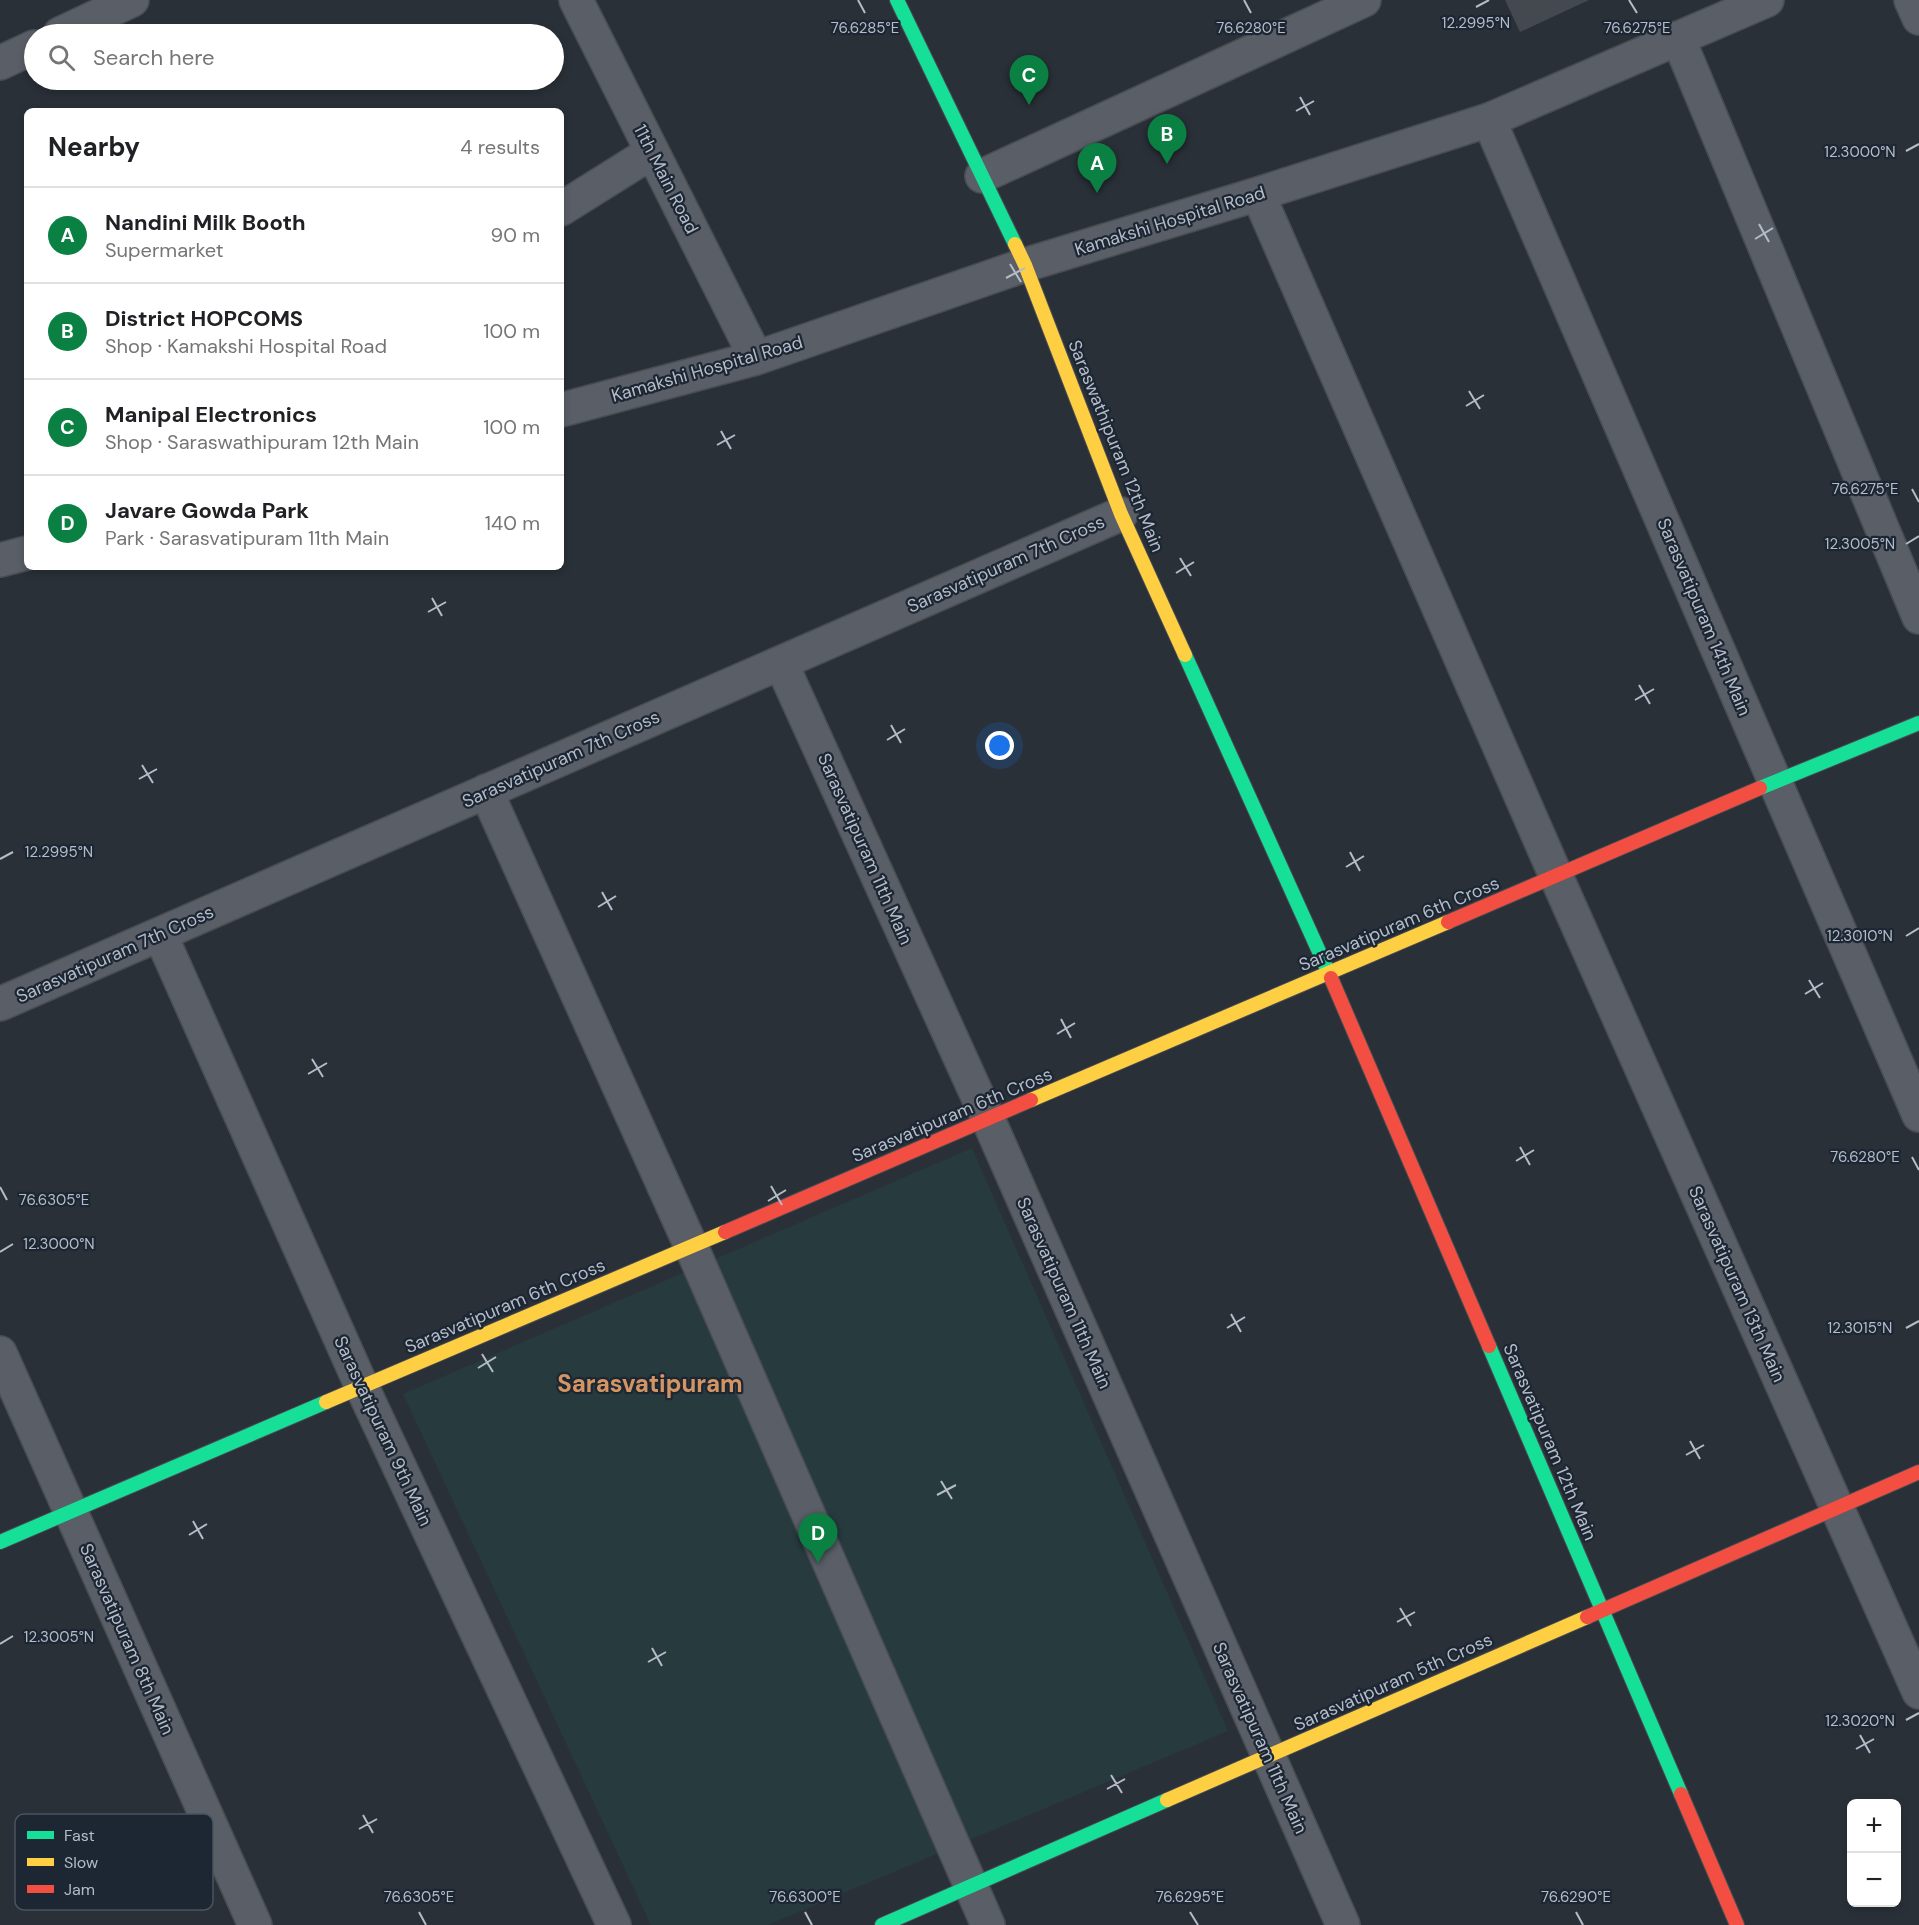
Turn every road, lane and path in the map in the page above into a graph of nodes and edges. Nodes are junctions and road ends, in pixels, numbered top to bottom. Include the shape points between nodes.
1 (132, 0) edge
2 (576, 0) edge
3 (897, 0) edge
4 (1364, 0) edge
5 (1767, 0) edge
6 (1911, 0) edge
7 (1919, 18) edge
8 (81, 24) edge
9 (1678, 38) junction
10 (24, 52) edge
11 (0, 63) edge
12 (1489, 120) junction
13 (652, 152) junction
14 (982, 176) junction
15 (1258, 194) junction
16 (564, 207) edge
17 (1024, 265) junction
18 (756, 358) junction
19 (564, 409) edge
20 (1121, 514) junction
21 (1919, 617) edge
22 (781, 663) junction
23 (1919, 723) edge
24 (1775, 782) junction
25 (486, 791) junction
26 (1556, 876) junction
27 (160, 934) junction
28 (1329, 973) junction
29 (0, 1004) edge
30 (1919, 1114) edge
31 (988, 1119) junction
32 (691, 1246) junction
33 (0, 1353) edge
34 (362, 1387) junction
35 (1919, 1472) edge
36 (1837, 1508) junction
37 (70, 1512) junction
38 (0, 1542) edge
39 (1602, 1610) junction
40 (1919, 1692) edge
41 (1268, 1756) junction
42 (205, 1814) edge
43 (213, 1831) edge
44 (970, 1886) junction
45 (255, 1925) edge
46 (614, 1925) edge
47 (882, 1925) edge
48 (988, 1925) edge
49 (1343, 1925) edge
50 (1737, 1925) edge

1 - 8 street
2 - 13 street, 11th Main Road
3 - 14 street, Saraswathipuram 12th Main
4 - 14 street
5 - 9 street, Kamakshi Hospital Road
6 - 7 street
9 - 12 street, Kamakshi Hospital Road
9 - 21 street
10 - 11 street
12 - 15 street, Kamakshi Hospital Road
12 - 24 street, Sarasvatipuram 14th Main
13 - 16 street
13 - 18 street, 11th Main Road
14 - 17 street, Saraswathipuram 12th Main
15 - 17 street, Kamakshi Hospital Road
15 - 26 street, Sarasvatipuram 13th Main
17 - 18 street, Kamakshi Hospital Road
17 - 20 street, Saraswathipuram 12th Main
18 - 19 street, Kamakshi Hospital Road
20 - 22 street, Sarasvatipuram 7th Cross
20 - 28 street, Saraswathipuram 12th Main
22 - 25 street, Sarasvatipuram 7th Cross
22 - 31 street, Sarasvatipuram 11th Main
23 - 24 street, Sarasvatipuram 6th Cross
24 - 26 street, Sarasvatipuram 6th Cross
24 - 30 street, Sarasvatipuram 14th Main
25 - 27 street, Sarasvatipuram 7th Cross
25 - 32 street
26 - 28 street, Sarasvatipuram 6th Cross
26 - 36 street, Sarasvatipuram 13th Main
27 - 29 street, Sarasvatipuram 7th Cross
27 - 34 street, Sarasvatipuram 9th Main
28 - 31 street, Sarasvatipuram 6th Cross
28 - 39 street, Sarasvatipuram 12th Main
31 - 32 street, Sarasvatipuram 6th Cross
31 - 41 street, Sarasvatipuram 11th Main
32 - 34 street, Sarasvatipuram 6th Cross
32 - 44 street
33 - 37 street, Sarasvatipuram 8th Main
34 - 37 street, Sarasvatipuram 6th Cross
34 - 46 street, Sarasvatipuram 9th Main
35 - 36 street, Sarasvatipuram 5th Cross
36 - 39 street, Sarasvatipuram 5th Cross
36 - 40 street, Sarasvatipuram 13th Main
37 - 38 street, Sarasvatipuram 6th Cross
37 - 42 street, Sarasvatipuram 8th Main
39 - 41 street, Sarasvatipuram 5th Cross
39 - 50 street, Sarasvatipuram 12th Main
41 - 44 street, Sarasvatipuram 5th Cross
41 - 49 street, Sarasvatipuram 11th Main
43 - 45 street, Sarasvatipuram 8th Main
44 - 47 street, Sarasvatipuram 5th Cross
44 - 48 street

